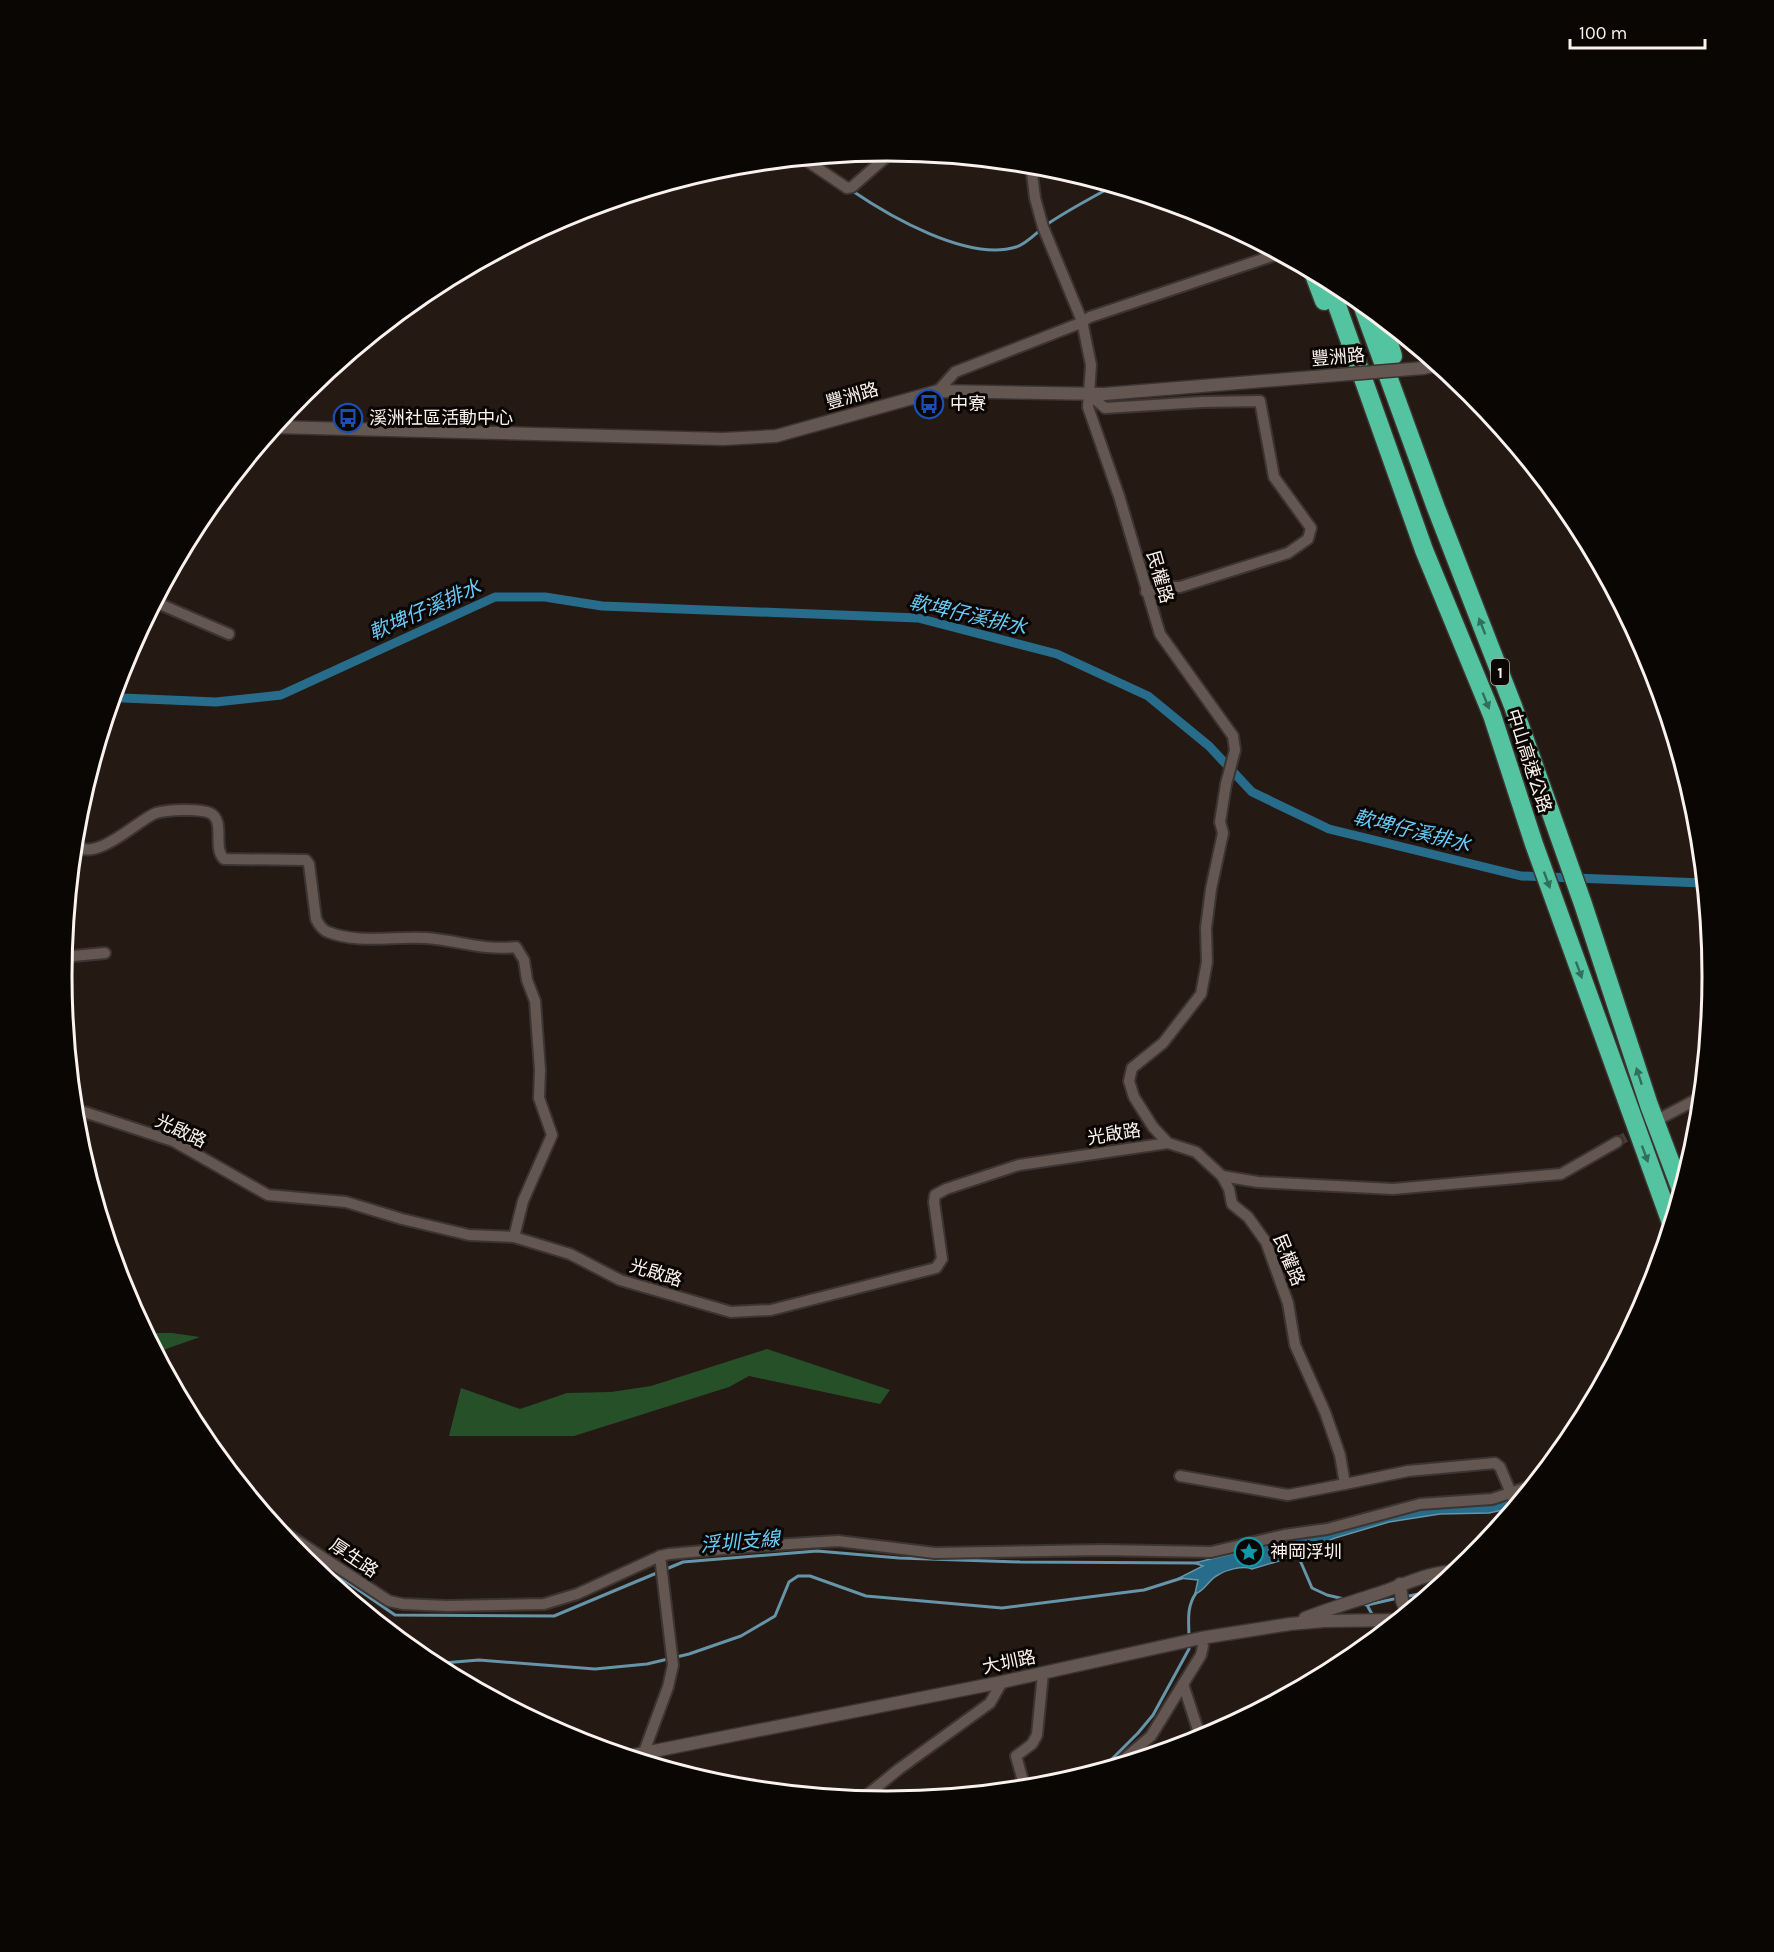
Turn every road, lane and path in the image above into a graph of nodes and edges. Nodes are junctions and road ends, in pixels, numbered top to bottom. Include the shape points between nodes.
1 (881, 161) edge
2 (813, 165) edge
3 (1032, 175) edge
4 (1270, 257) edge
5 (1317, 284) edge
6 (1333, 294) edge
7 (1366, 317) edge
8 (1082, 321) junction
9 (1385, 331) edge
10 (1428, 367) edge
11 (938, 391) junction
12 (1090, 395) junction
13 (285, 427) edge
14 (1436, 508) junction
15 (1424, 550) junction
16 (1146, 592) junction
17 (162, 605) edge
18 (229, 634) dead end
19 (83, 848) edge
20 (105, 953) dead end
21 (73, 956) edge
22 (1692, 1102) edge
23 (84, 1112) edge
24 (1663, 1117) tunnel mouth
25 (1617, 1142) tunnel mouth
26 (1168, 1143) junction
27 (1222, 1176) junction
28 (1676, 1179) edge
29 (1667, 1211) edge
30 (514, 1237) junction
31 (1180, 1476) dead end
32 (1345, 1484) junction
33 (1513, 1497) edge
34 (1512, 1499) edge
35 (306, 1547) edge
36 (661, 1566) junction
37 (1443, 1571) edge
38 (1403, 1597) edge
39 (1387, 1620) edge
40 (1290, 1624) junction
41 (1199, 1639) junction
42 (1043, 1673) junction
43 (1002, 1682) junction
44 (1183, 1684) junction
45 (1198, 1729) edge
46 (643, 1753) edge
47 (1131, 1753) edge
48 (648, 1755) edge
49 (1022, 1779) edge
50 (872, 1790) edge

1 - 2 street via 847,188
3 - 8 street, 民權路 via 1043,227
4 - 8 street
5 - 15 highway via 1411,535
6 - 15 highway, 中山高速公路 / 1
7 - 14 highway, 中山高速公路 / 1
8 - 11 street via 955,372
8 - 12 street, 民權路 via 1091,365
9 - 14 highway via 1415,424
10 - 12 street, 豐洲路, bridge
11 - 12 street, 豐洲路
11 - 13 street, 豐洲路 via 776,436 723,439
12 - 16 street, 民權路 via 1088,407
12 - 16 street via 1104,408 1260,402 1274,477 1311,528 1308,539 1288,553 1180,587
28 -> 14 highway, 中山高速公路 / 1 via 1514,706
15 -> 29 highway, 中山高速公路 / 1 via 1492,716 1559,915
16 - 26 street, 民權路 via 1160,634 1233,736 1235,750 1220,822 1223,833 1211,889 1201,994 1163,1043 1132,1068 1129,1081 1134,1097
17 - 18 street
19 - 30 street via 105,844 158,813 175,809 209,813 218,826 218,850 224,859 306,860 316,919 326,931 519,949 535,1001 539,1098 552,1135 523,1201
20 - 21 street
22 - 24 street
23 - 30 street, 光啟路 via 173,1141 268,1195 346,1202 469,1235
25 - 27 street via 1562,1174 1393,1189 1258,1182
26 - 27 street, 民權路 via 1196,1152
26 - 30 street, 光啟路 via 1019,1165 946,1189 935,1195 942,1259 936,1268 771,1310 731,1312 691,1301 620,1280 570,1254
27 - 32 street, 民權路 via 1232,1204 1248,1216 1266,1242 1288,1303 1295,1345 1325,1413
31 - 32 street via 1288,1495
32 - 33 street via 1408,1471 1495,1463
34 - 36 street via 1420,1504 1327,1529 1210,1552 935,1553 838,1541 721,1548
35 - 36 street, 厚生路 via 383,1598 410,1605 544,1604
36 - 46 street via 672,1658 668,1687
37 - 38 street via 1415,1578
38 - 40 street via 1353,1601
39 - 40 street, 大圳路
40 - 41 street, 大圳路
41 - 42 street, 大圳路
41 - 44 street via 1203,1646 1201,1654
42 - 43 street, 大圳路
42 - 49 street via 1037,1735 1016,1756
43 - 48 street, 大圳路
43 - 50 street via 990,1703
44 - 45 street
44 - 47 street via 1151,1736

